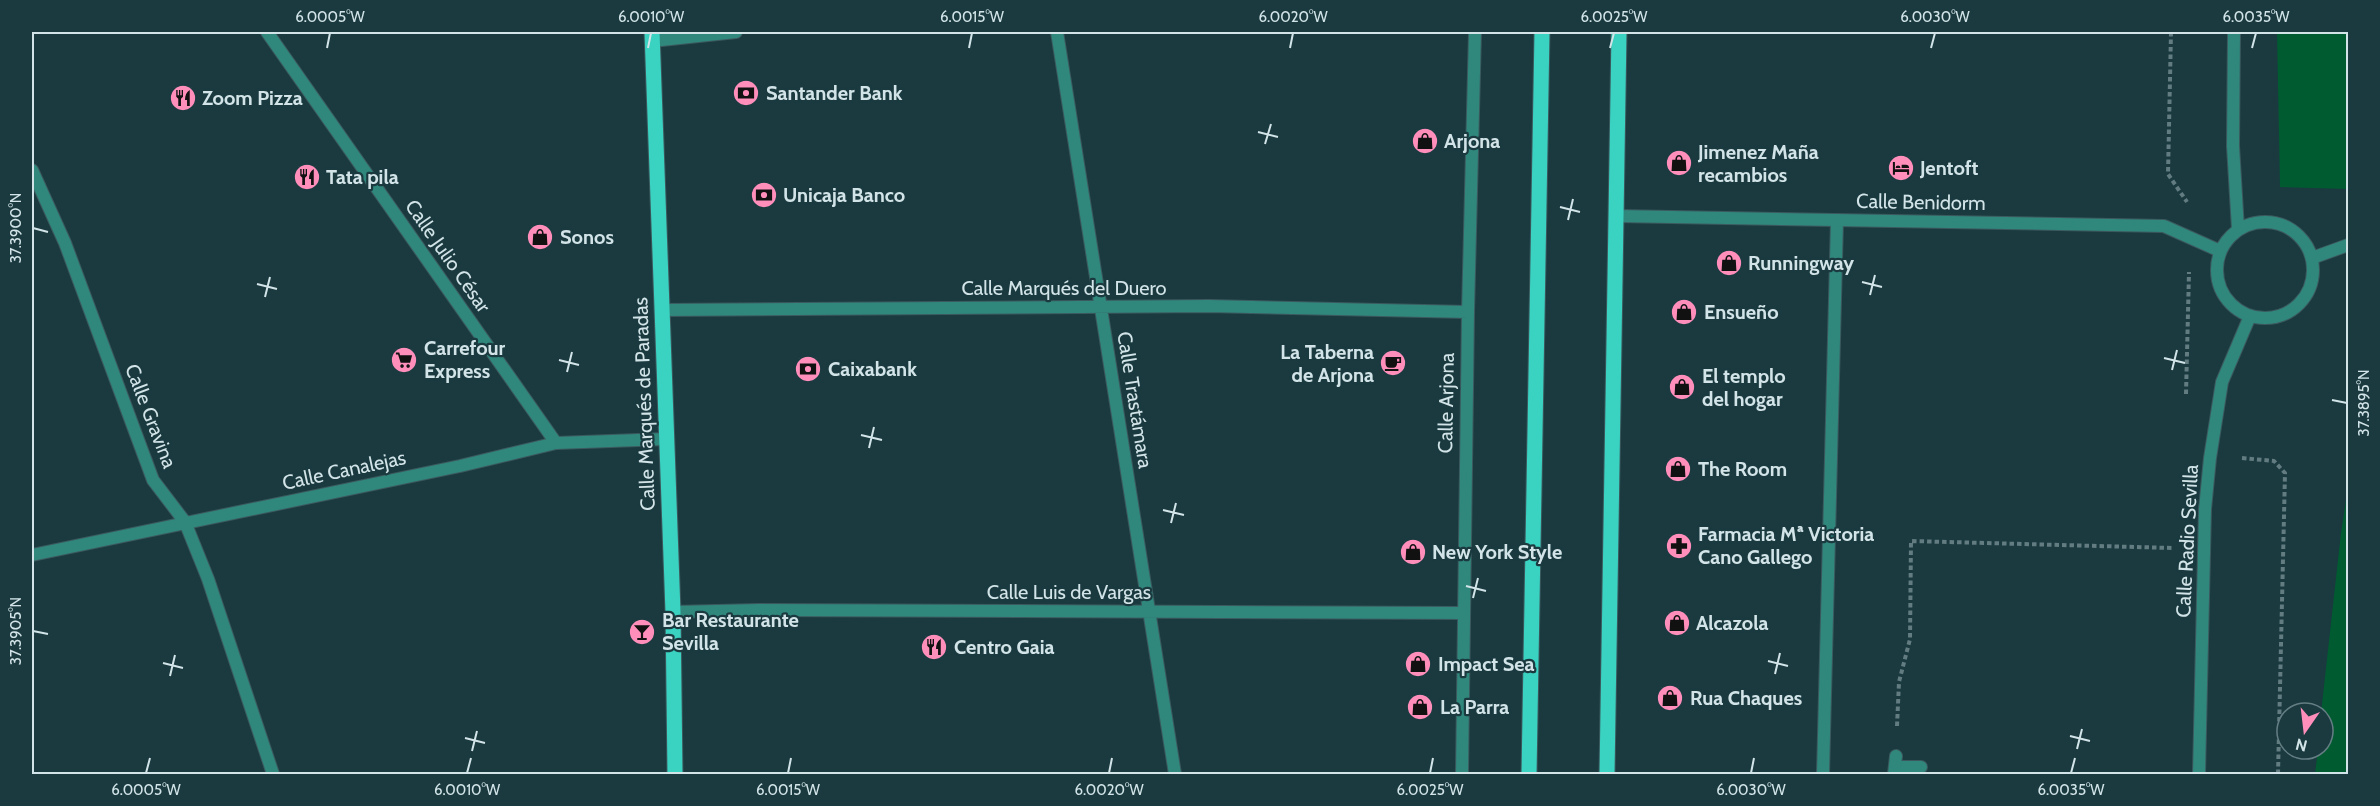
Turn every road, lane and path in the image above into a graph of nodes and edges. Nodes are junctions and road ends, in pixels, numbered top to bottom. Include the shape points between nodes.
1 (267, 32) edge
2 (735, 32) edge
3 (1057, 32) edge
4 (1475, 32) edge
5 (1542, 32) edge
6 (1619, 32) edge
7 (2234, 32) edge
8 (652, 36) edge
9 (32, 171) edge
10 (1617, 216) junction
11 (1837, 220) junction
12 (2238, 229) junction
13 (2349, 245) edge
14 (2220, 251) junction
15 (2312, 258) junction
16 (1101, 307) junction
17 (661, 310) junction
18 (1468, 312) junction
19 (2250, 316) junction
20 (666, 439) junction
21 (556, 443) junction
22 (185, 522) junction
23 (2204, 550) junction
24 (32, 555) edge
25 (673, 612) junction
26 (1149, 612) junction
27 (1464, 613) junction
28 (1895, 766) edge
29 (1922, 767) dead end
30 (273, 774) edge
31 (675, 774) edge
32 (1174, 774) edge
33 (1462, 774) edge
34 (1529, 774) edge
35 (1607, 774) edge
36 (1823, 774) edge
37 (2199, 774) edge

1 - 21 street, Calle Julio César
2 - 8 street
3 - 16 street, Calle Trastámara
4 - 18 street, Calle Arjona
5 - 34 main road
6 - 10 main road
7 - 12 street via 2233,146
8 - 17 main road, Calle Marqués de Paradas
9 - 22 street, Calle Gravina via 65,243 153,480
10 - 11 street, Calle Benidorm
10 - 35 main road
11 - 14 street, Calle Benidorm via 2164,226
11 - 36 street
12 - 14 street
12 - 15 street via 2267,221 2283,225 2306,243
13 - 15 street
14 - 19 street via 2218,283 2236,309
15 - 19 street via 2314,273 2304,300 2280,316
16 - 17 street, Calle Marqués del Duero
16 - 18 street, Calle Marqués del Duero
16 - 26 street, Calle Trastámara
17 - 20 main road, Calle Marqués de Paradas
18 - 27 street, Calle Arjona
19 - 23 street, Calle Radio Sevilla via 2222,382 2210,458
20 - 21 street, Calle Canalejas
20 - 25 main road, Calle Marqués de Paradas
21 - 22 street, Calle Canalejas
22 - 24 street, Calle Canalejas
22 - 30 street, Calle Gravina
23 - 28 path via 1911,541 1910,639 1899,682
23 - 37 street, Calle Radio Sevilla
25 - 26 street, Calle Luis de Vargas
25 - 31 main road, Calle Marqués de Paradas
26 - 27 street, Calle Luis de Vargas
26 - 32 street, Calle Trastámara
27 - 33 street, Calle Arjona
28 - 29 street

